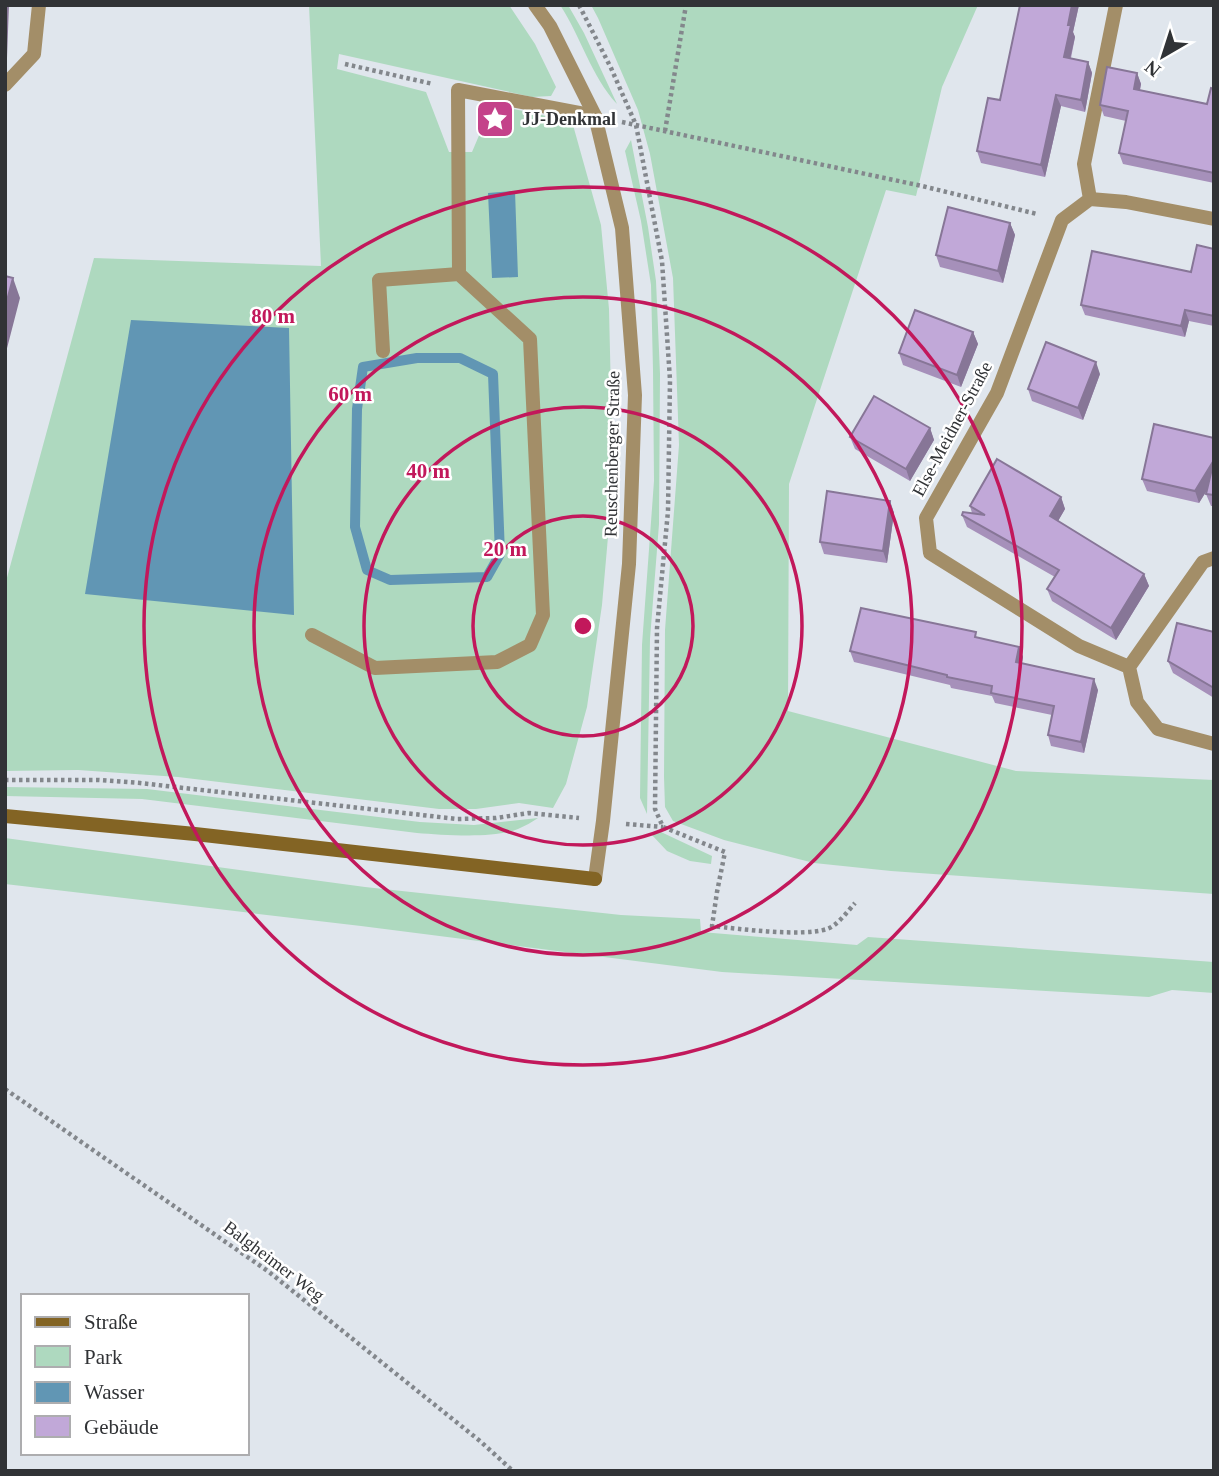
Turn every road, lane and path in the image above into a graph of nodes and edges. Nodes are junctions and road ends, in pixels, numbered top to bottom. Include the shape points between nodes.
1 (39, 5) edge
2 (535, 5) edge
3 (686, 5) edge
4 (1116, 5) edge
5 (345, 64) dead end
6 (5, 85) edge
7 (458, 90) junction
8 (595, 116) junction
9 (665, 131) junction
10 (1090, 199) junction
11 (1214, 219) edge
12 (1062, 220) junction
13 (459, 274) junction
14 (383, 351) dead end
15 (1214, 558) edge
16 (312, 635) dead end
17 (1129, 667) junction
18 (1214, 744) edge
19 (5, 780) edge
20 (5, 816) edge
21 (603, 821) junction
22 (663, 827) dead end
23 (725, 852) dead end
24 (595, 879) joint
25 (855, 903) dead end
26 (5, 1089) edge
27 (513, 1471) edge

1 - 6 street via 34,54
2 - 8 street, Reuschenberger Straße
3 - 9 path
4 - 10 street via 1084,164
5 - 7 path
7 - 8 street
7 - 13 street
8 - 9 path
8 - 21 street, Reuschenberger Straße via 622,228 635,395 629,565
9 - 12 path
10 - 11 street
10 - 12 street
12 - 17 street, Else-Meidner-Straße via 997,393 926,518 930,554 1079,646
13 - 14 street via 379,280
13 - 16 street via 530,339 543,615 530,645 497,662 374,668
15 - 17 street via 1203,562
17 - 18 street via 1137,702 1158,729
19 - 21 path via 140,783 457,819 547,813
20 - 24 main road
21 - 22 path
21 - 24 street, Reuschenberger Straße
23 - 25 path via 712,926 804,932 830,929
26 - 27 path, Balgheimer Weg via 269,1272

